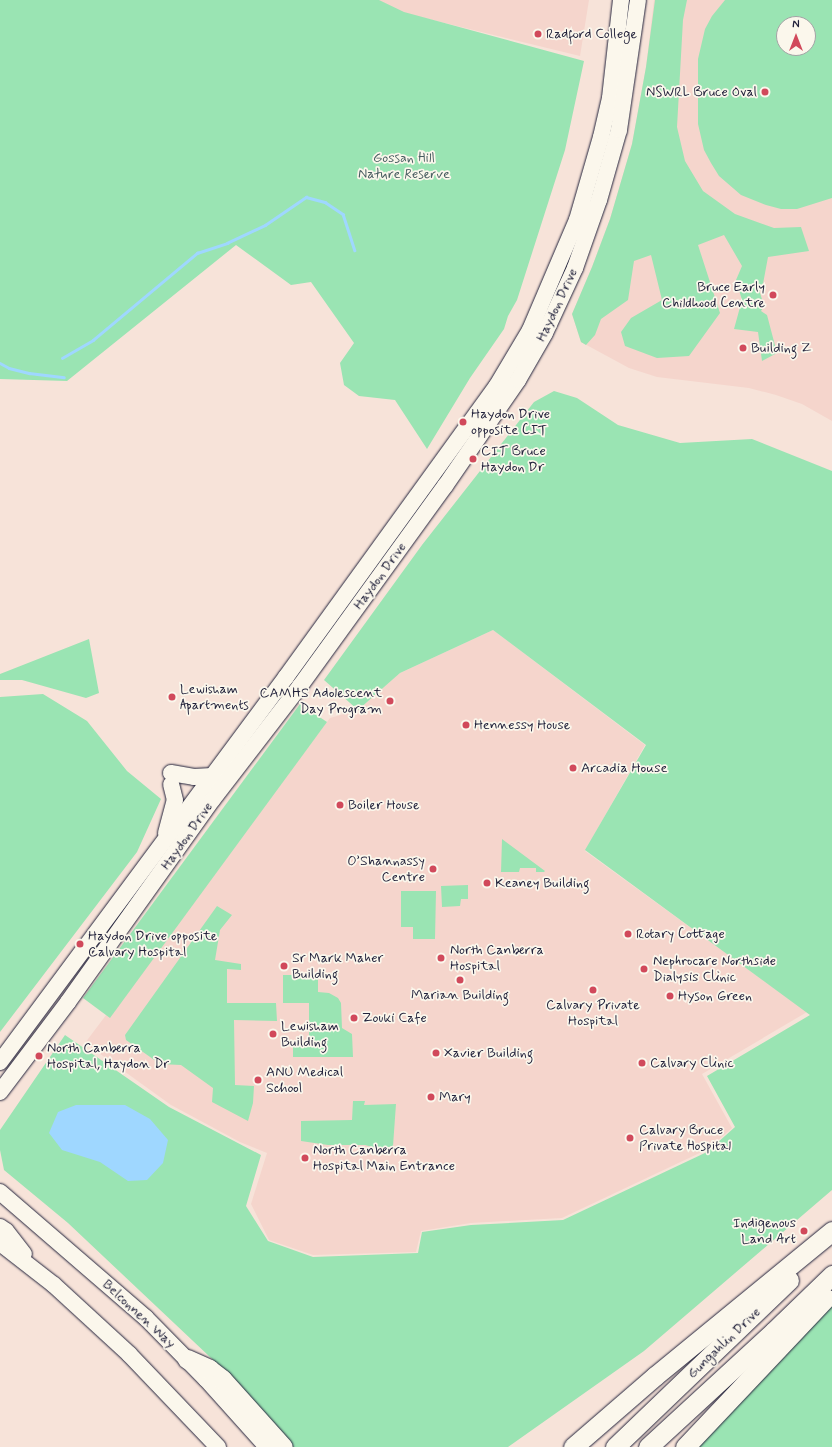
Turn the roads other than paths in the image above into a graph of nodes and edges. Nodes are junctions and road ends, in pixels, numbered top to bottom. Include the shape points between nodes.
1 (621, 0) edge
2 (638, 0) edge
3 (381, 546) junction
4 (394, 556) junction
5 (212, 776) junction
6 (164, 842) junction
7 (0, 1062) edge
8 (1, 1092) edge
9 (0, 1192) edge
10 (0, 1227) edge
11 (832, 1231) edge
12 (832, 1239) edge
13 (0, 1243) edge
14 (39, 1272) junction
15 (832, 1275) edge
16 (832, 1291) edge
17 (187, 1359) junction
18 (218, 1447) edge
19 (267, 1447) edge
20 (283, 1447) edge
21 (573, 1447) edge
22 (615, 1447) edge
23 (648, 1447) edge
24 (685, 1447) edge

1 - 3 main road, Haydon Drive via 610,98 601,137 577,220 530,330 496,388
2 - 4 main road, Haydon Drive via 619,130 599,200 575,268 545,333 518,380
3 - 4 main road
3 - 5 main road, Haydon Drive
4 - 8 main road, Haydon Drive via 300,686 213,799
5 - 6 main road, Haydon Drive
5 - 6 main road via 171,779 175,800
6 - 7 main road, Haydon Drive
9 - 17 main road, Belconnen Way via 124,1298
10 - 14 main road
11 - 21 highway via 655,1376
12 - 22 highway, Gungahlin Drive
13 - 14 main road
14 - 18 main road via 129,1354
15 - 23 highway, Gungahlin Drive via 774,1332
16 - 24 highway
17 - 19 main road, Belconnen Way
17 - 20 highway via 209,1369 222,1379

